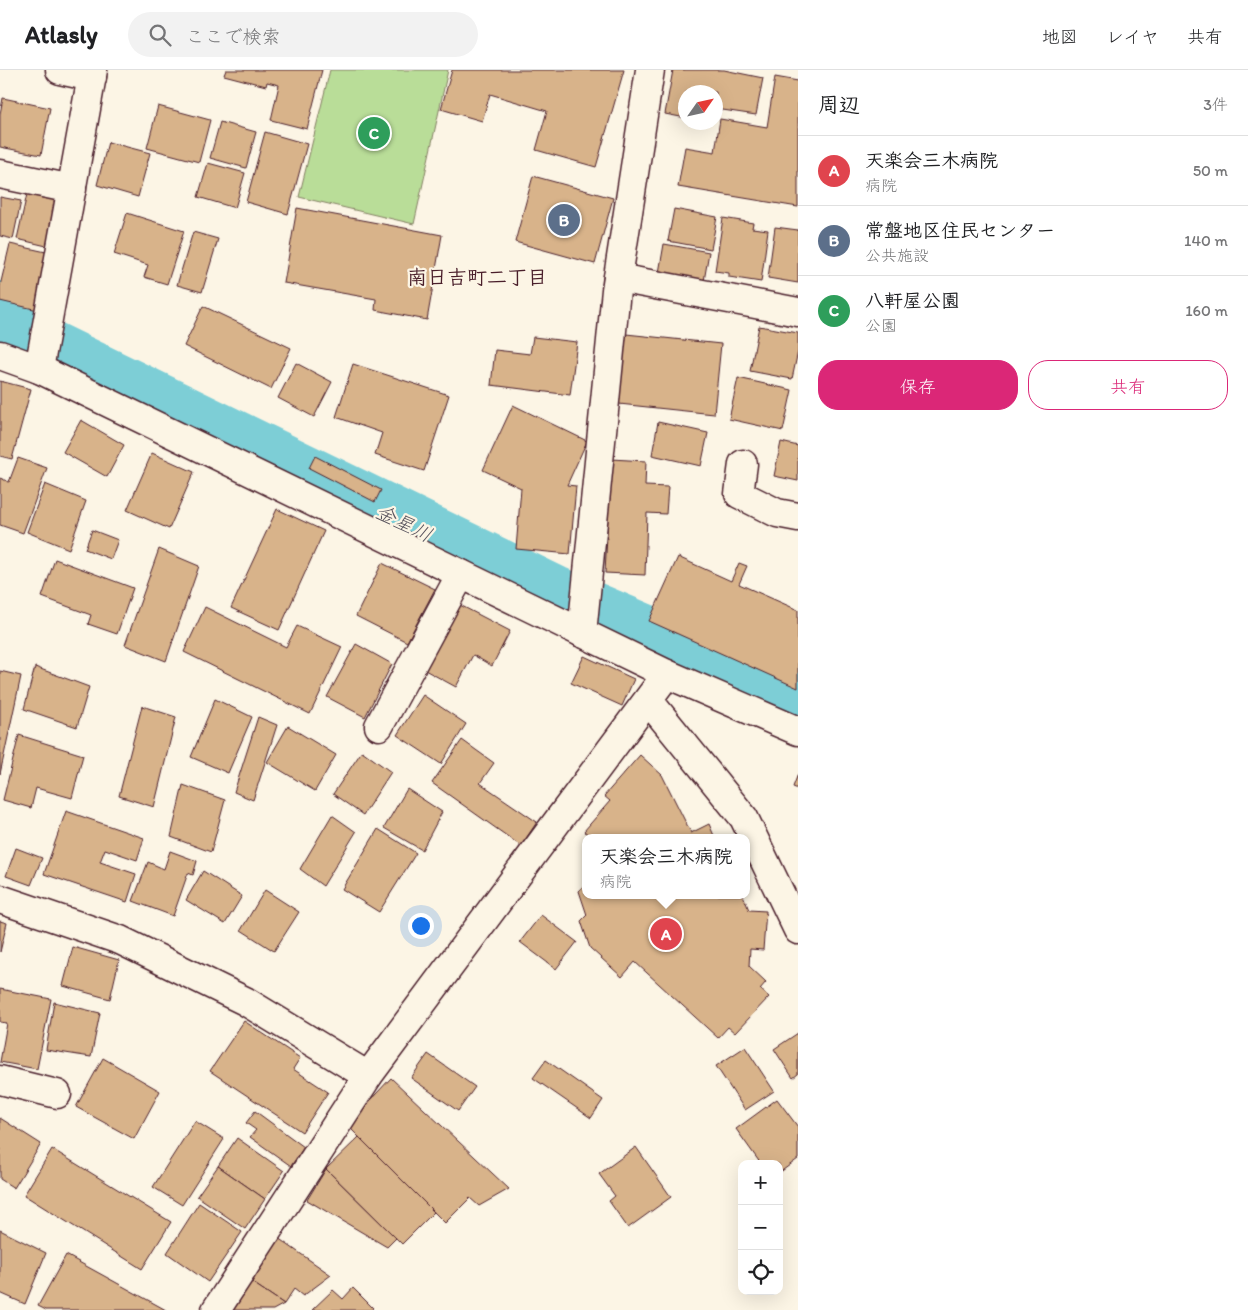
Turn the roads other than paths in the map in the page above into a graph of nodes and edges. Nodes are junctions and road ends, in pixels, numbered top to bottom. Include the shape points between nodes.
1 (60, 70) edge
2 (650, 70) edge
3 (93, 73) edge
4 (0, 174) edge
5 (72, 189) junction
6 (618, 278) junction
7 (798, 312) edge
8 (0, 355) edge
9 (39, 369) junction
10 (743, 464) dead end
11 (798, 516) edge
12 (461, 574) junction
13 (582, 633) junction
14 (668, 674) junction
15 (649, 702) junction
16 (379, 726) dead end
17 (798, 731) edge
18 (0, 899) edge
19 (798, 930) edge
20 (368, 1076) junction
21 (0, 1080) edge
22 (57, 1094) dead end
23 (216, 1310) edge

1 - 3 street
2 - 6 street
3 - 5 street
4 - 5 street
5 - 9 street
6 - 7 street
6 - 13 street
8 - 9 street
9 - 12 street
10 - 11 street via 739,494 776,513
12 - 13 street
12 - 16 street
13 - 14 street
14 - 15 street
14 - 17 street
15 - 19 street via 744,818
15 - 20 street
18 - 20 street via 120,940 245,1001
20 - 23 street
21 - 22 street

